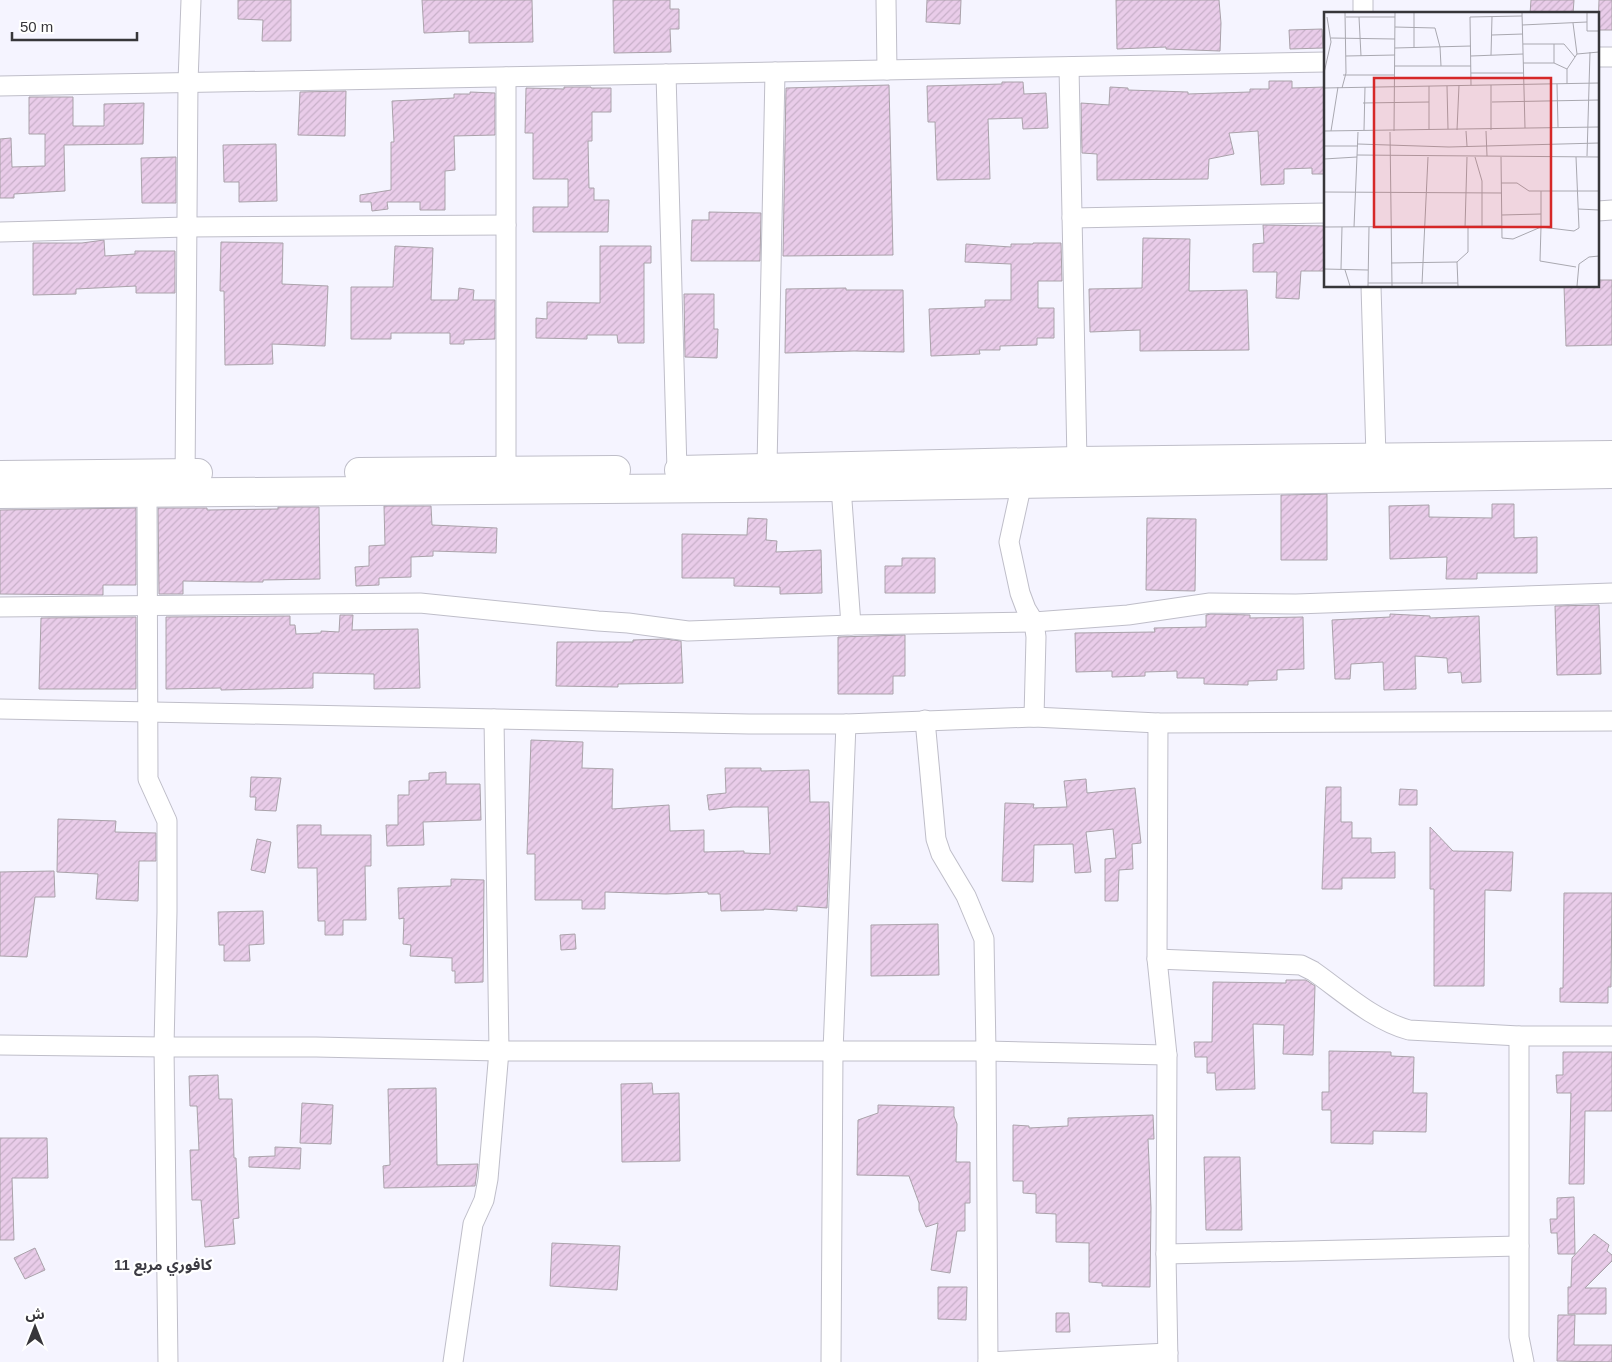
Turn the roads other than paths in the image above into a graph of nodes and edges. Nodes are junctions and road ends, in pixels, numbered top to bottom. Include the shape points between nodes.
1 (191, 0) edge
2 (886, 0) edge
3 (1324, 62) edge
4 (1069, 67) junction
5 (887, 70) junction
6 (775, 72) junction
7 (666, 74) junction
8 (506, 76) junction
9 (188, 82) junction
10 (0, 86) edge
11 (1324, 213) edge
12 (1072, 218) junction
13 (506, 225) junction
14 (187, 227) junction
15 (0, 232) edge
16 (1371, 288) edge
17 (1612, 455) edge
18 (1376, 457) junction
19 (1077, 461) junction
20 (767, 467) junction
21 (678, 470) junction
22 (506, 471) junction
23 (1612, 474) edge
24 (0, 475) edge
25 (185, 483) junction
26 (1022, 483) junction
27 (1056, 483) junction
28 (841, 487) junction
29 (746, 488) junction
30 (147, 493) junction
31 (0, 494) edge
32 (1612, 593) edge
33 (148, 605) junction
34 (0, 607) edge
35 (1034, 622) junction
36 (852, 625) junction
37 (0, 709) edge
38 (148, 712) junction
39 (1034, 717) junction
40 (494, 719) junction
41 (925, 720) junction
42 (1612, 721) edge
43 (1158, 723) junction
44 (846, 724) junction
45 (1157, 959) junction
46 (1519, 1036) junction
47 (1612, 1036) edge
48 (0, 1045) edge
49 (164, 1048) junction
50 (499, 1051) junction
51 (834, 1051) junction
52 (986, 1051) junction
53 (1167, 1056) junction
54 (1519, 1246) junction
55 (1166, 1254) junction
56 (1168, 1358) edge
57 (168, 1362) edge
58 (452, 1362) edge
59 (831, 1362) edge
60 (988, 1362) edge
61 (1524, 1362) edge

1 - 9 street
2 - 5 street
3 - 4 street
4 - 5 street
4 - 12 street
5 - 6 street
6 - 7 street
6 - 20 street
7 - 8 street
7 - 21 street
8 - 9 street
8 - 13 street
9 - 10 street
9 - 14 street
11 - 12 street
12 - 19 street
13 - 14 street
13 - 22 street
14 - 15 street
14 - 25 street
16 - 18 street
17 - 18 street
18 - 19 street
19 - 20 street
19 - 27 street
20 - 21 street
20 - 29 street
21 - 22 street
22 - 25 street
23 - 27 street
24 - 25 street
25 - 29 street
25 - 30 street
26 - 27 street
26 - 28 street
26 - 35 street via 1009,542 1020,593
28 - 29 street
28 - 36 street
30 - 31 street
30 - 33 street
32 - 35 street via 1296,604 1210,603 1128,615
33 - 34 street
33 - 36 street via 420,603 688,631
33 - 38 street
35 - 36 street
35 - 39 street
37 - 38 street
38 - 40 street
38 - 49 street via 148,779 167,821
39 - 41 street
39 - 43 street
40 - 44 street
40 - 50 street
41 - 44 street
41 - 52 street via 936,839 984,939
42 - 43 street
43 - 45 street
44 - 51 street
45 - 46 street via 1301,965 1394,1026 1409,1030
45 - 53 street
46 - 47 street
46 - 54 street
48 - 49 street
49 - 50 street
49 - 57 street
50 - 51 street
50 - 58 street via 488,1179 484,1200 473,1224
51 - 52 street
51 - 59 street
52 - 53 street
52 - 60 street
53 - 55 street
54 - 55 street
54 - 61 street via 1520,1336
55 - 56 street
56 - 60 street

